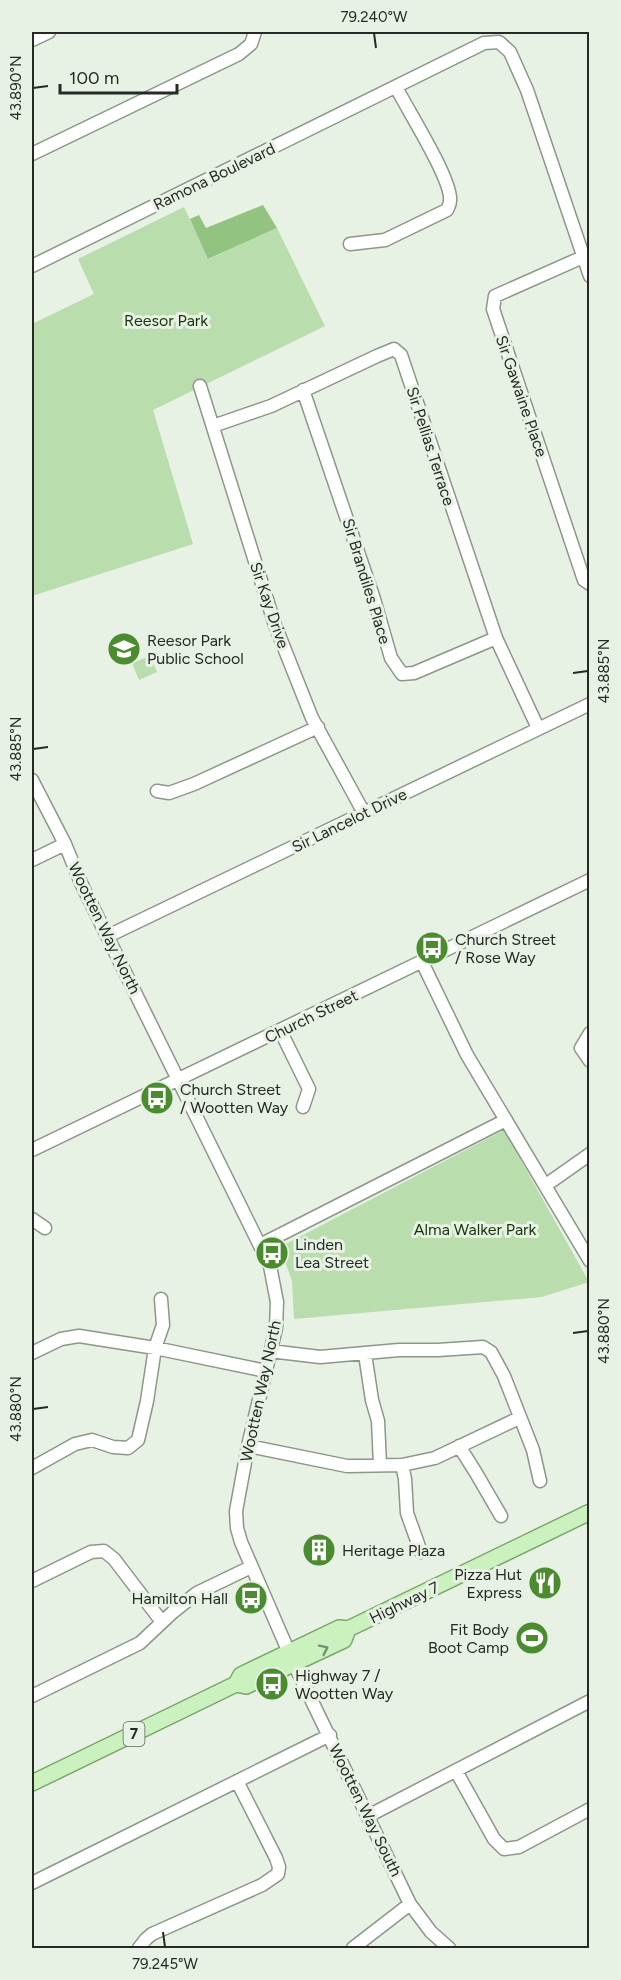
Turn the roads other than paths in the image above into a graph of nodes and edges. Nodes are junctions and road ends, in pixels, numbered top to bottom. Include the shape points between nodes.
1 (49, 32) edge
2 (255, 32) edge
3 (32, 40) edge
4 (396, 87) junction
5 (32, 154) edge
6 (350, 244) dead end
7 (583, 257) junction
8 (32, 266) edge
9 (590, 276) edge
10 (200, 386) dead end
11 (303, 390) junction
12 (213, 426) junction
13 (590, 584) edge
14 (495, 638) junction
15 (590, 704) edge
16 (318, 727) junction
17 (538, 728) junction
18 (32, 780) edge
19 (157, 791) dead end
20 (364, 813) junction
21 (65, 844) junction
22 (32, 860) edge
23 (590, 880) edge
24 (108, 936) junction
25 (422, 962) junction
26 (280, 1030) junction
27 (590, 1033) edge
28 (590, 1061) edge
29 (179, 1079) junction
30 (303, 1107) dead end
31 (506, 1120) junction
32 (32, 1150) edge
33 (590, 1154) edge
34 (546, 1185) junction
35 (32, 1219) edge
36 (45, 1228) dead end
37 (260, 1245) junction
38 (590, 1261) edge
39 (161, 1299) dead end
40 (155, 1348) junction
41 (270, 1351) junction
42 (32, 1353) edge
43 (365, 1354) junction
44 (266, 1371) junction
45 (519, 1418) junction
46 (248, 1446) junction
47 (459, 1446) junction
48 (380, 1465) junction
49 (402, 1465) junction
50 (32, 1468) edge
51 (540, 1481) dead end
52 (590, 1512) edge
53 (501, 1516) dead end
54 (421, 1551) dead end
55 (251, 1567) junction
56 (32, 1581) edge
57 (162, 1622) junction
58 (292, 1658) junction
59 (32, 1696) edge
60 (590, 1701) edge
61 (330, 1736) junction
62 (456, 1771) junction
63 (237, 1781) junction
64 (32, 1783) edge
65 (590, 1809) edge
66 (368, 1816) junction
67 (32, 1883) edge
68 (411, 1904) junction
69 (139, 1948) edge
70 (353, 1948) edge
71 (449, 1948) edge

1 - 3 street
2 - 5 street via 251,44 239,54
4 - 6 street via 428,145 451,200 447,210 385,240
4 - 7 street via 484,43 499,42 510,52 527,90
4 - 8 street, Ramona Boulevard
7 - 9 street
7 - 13 street, Sir Gawaine Place via 495,296 493,309 584,580
10 - 12 street, Sir Kay Drive
11 - 12 street, Sir Pellias Terrace
11 - 14 street, Sir Brandiles Place via 392,658 402,674 414,673
11 - 14 street, Sir Pellias Terrace via 394,349 401,356
12 - 16 street, Sir Kay Drive via 275,625
14 - 17 street, Sir Pellias Terrace
15 - 17 street, Sir Lancelot Drive
16 - 19 street via 194,784 169,793
16 - 20 street, Sir Kay Drive
17 - 20 street, Sir Lancelot Drive
18 - 21 street, Wootten Way North
20 - 24 street, Sir Lancelot Drive
21 - 22 street
21 - 24 street, Wootten Way North
23 - 25 street, Church Street
24 - 29 street, Wootten Way North
25 - 26 street, Church Street
25 - 31 street via 467,1055
26 - 29 street, Church Street
26 - 30 street via 309,1089
27 - 28 street via 581,1048
29 - 32 street, Church Street
29 - 37 street, Wootten Way North
31 - 34 street
31 - 37 street
33 - 34 street
34 - 38 street
35 - 36 street
37 - 41 street, Wootten Way North via 270,1266 277,1302
39 - 40 street via 163,1325
40 - 42 street via 79,1336 61,1339
40 - 44 street
40 - 50 street via 138,1440 128,1448 92,1440 75,1444
41 - 43 street via 320,1357
41 - 44 street, Wootten Way North
43 - 45 street via 483,1347 491,1352 504,1376
43 - 48 street via 378,1421
44 - 46 street, Wootten Way North
45 - 47 street
45 - 51 street via 533,1450
46 - 48 street via 347,1466
46 - 55 street, Wootten Way North via 236,1511 237,1528
47 - 49 street via 435,1458
47 - 53 street
48 - 49 street
49 - 54 street via 407,1513
52 - 58 main road, Highway 7 / 7 via 348,1629 344,1640
55 - 57 street via 198,1593
55 - 58 street, Wootten Way North
56 - 57 street via 91,1552 104,1551
57 - 59 street via 140,1643
58 - 61 street, Wootten Way South
58 - 64 main road, Highway 7 / 7 via 246,1686 236,1684
60 - 62 street
61 - 63 street
61 - 66 street, Wootten Way South
62 - 65 street via 494,1839 504,1849 519,1847
62 - 66 street
63 - 67 street
63 - 69 street via 276,1858 278,1875 152,1934
66 - 68 street, Wootten Way South
68 - 70 street
68 - 71 street, Wootten Way South via 430,1932

